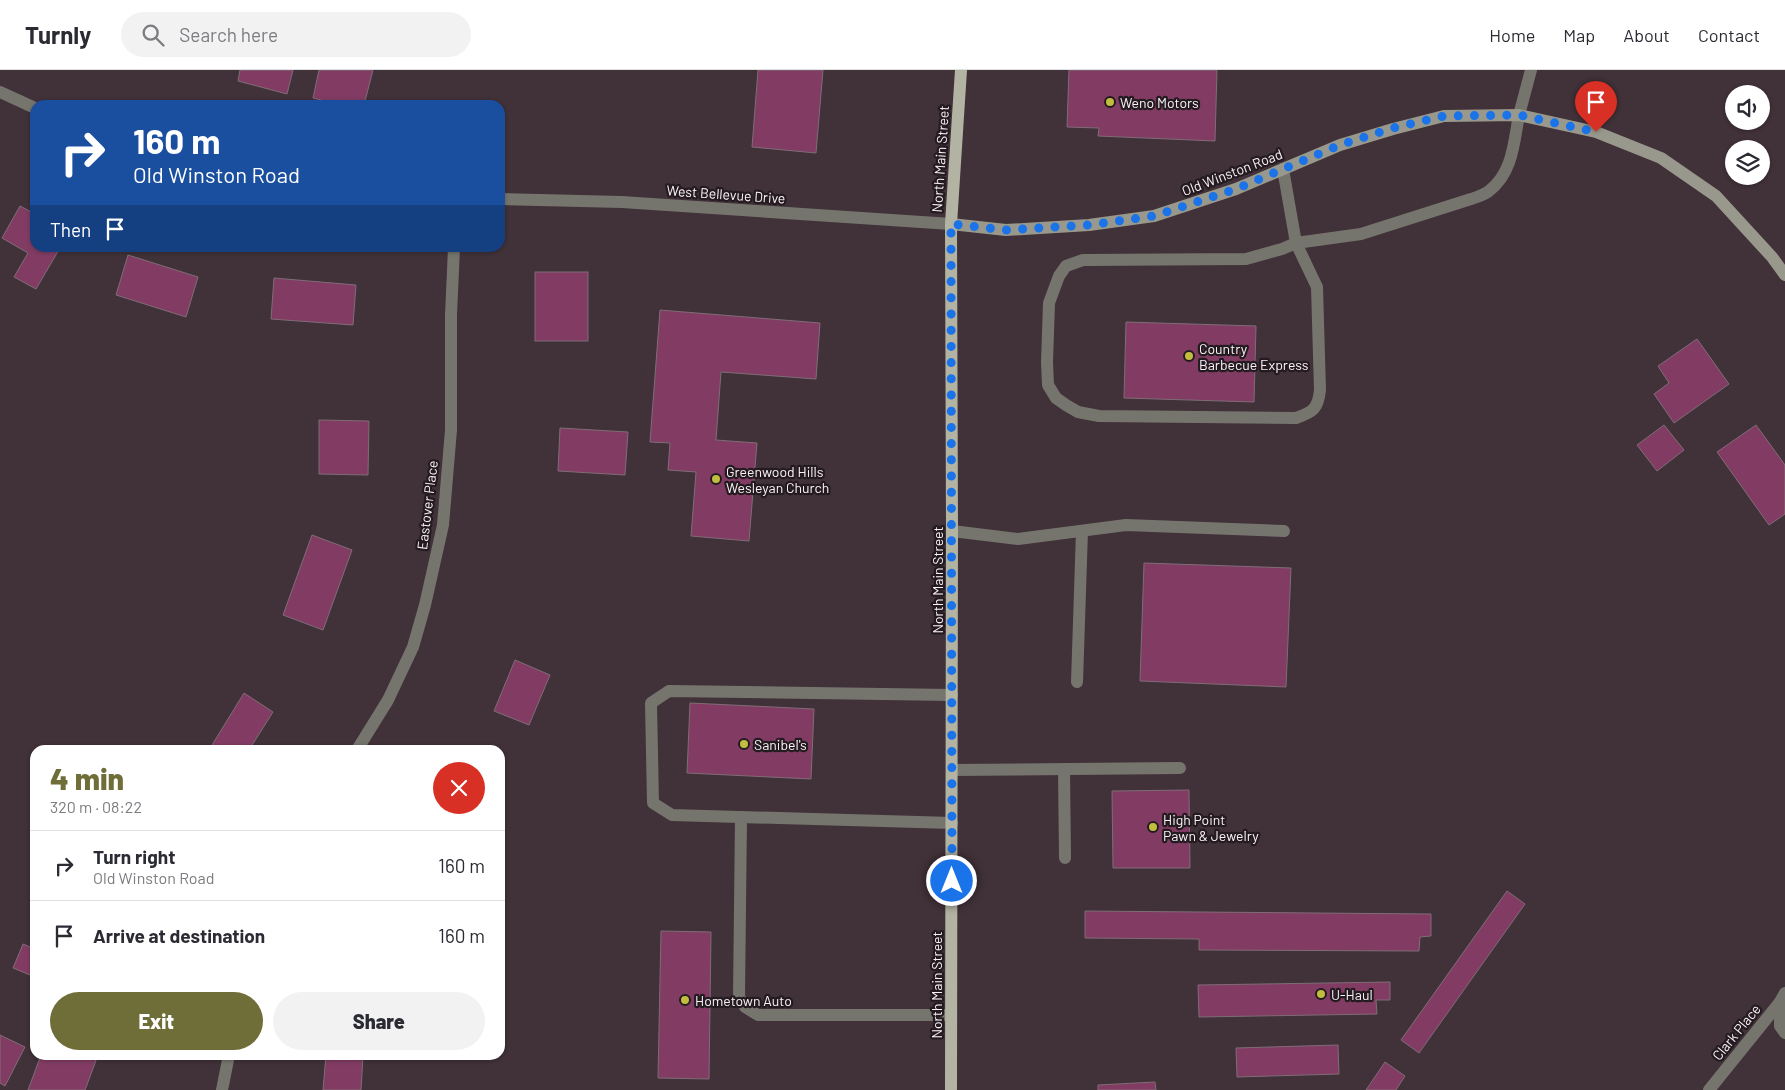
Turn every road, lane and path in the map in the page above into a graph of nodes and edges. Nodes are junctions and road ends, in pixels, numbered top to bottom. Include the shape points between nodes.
1 (961, 70) edge
2 (1531, 70) edge
3 (0, 92) edge
4 (30, 106) edge
5 (1519, 115) junction
6 (1283, 169) junction
7 (505, 199) edge
8 (951, 224) junction
9 (1296, 243) junction
10 (454, 252) edge
11 (1785, 275) edge
12 (952, 531) junction
13 (1082, 531) junction
14 (1284, 531) dead end
15 (1077, 682) dead end
16 (952, 695) junction
17 (360, 745) edge
18 (1180, 768) dead end
19 (1064, 769) junction
20 (952, 770) junction
21 (740, 817) junction
22 (952, 823) junction
23 (1065, 858) dead end
24 (1782, 997) edge
25 (951, 1015) junction
26 (1785, 1033) edge
27 (228, 1060) edge
28 (222, 1090) edge
29 (951, 1090) edge
30 (1709, 1090) edge

1 - 8 main road, North Main Street
2 - 5 street
3 - 4 street
5 - 6 street, Old Winston Road via 1444,116 1340,145
5 - 9 street via 1509,163 1502,178 1489,191 1361,234
5 - 11 street, Old Winston Road via 1596,132 1661,158 1716,196
6 - 8 street, Old Winston Road via 1236,189 1154,216 1089,225 1006,230
6 - 9 street
7 - 8 street, West Bellevue Drive via 622,202
8 - 12 main road, North Main Street
9 - 9 street via 1246,259 1083,260 1066,266 1049,303 1048,385 1056,398 1066,405 1078,412 1099,416 1296,418 1311,413 1318,402 1320,390 1317,287
10 - 17 street, Eastover Place via 451,430 443,525 414,647 388,700
12 - 13 street via 1018,539
12 - 16 main road, North Main Street
13 - 14 street via 1126,525
13 - 15 street
16 - 20 main road, North Main Street
16 - 21 street via 670,691 651,704 653,803 672,815
18 - 19 street
19 - 20 street
19 - 23 street
20 - 22 main road, North Main Street
21 - 22 street
21 - 25 street via 739,997 746,1007 758,1015
22 - 25 main road, North Main Street
24 - 26 street via 1780,1026
24 - 30 street, Clark Place
25 - 29 main road, North Main Street
27 - 28 street

